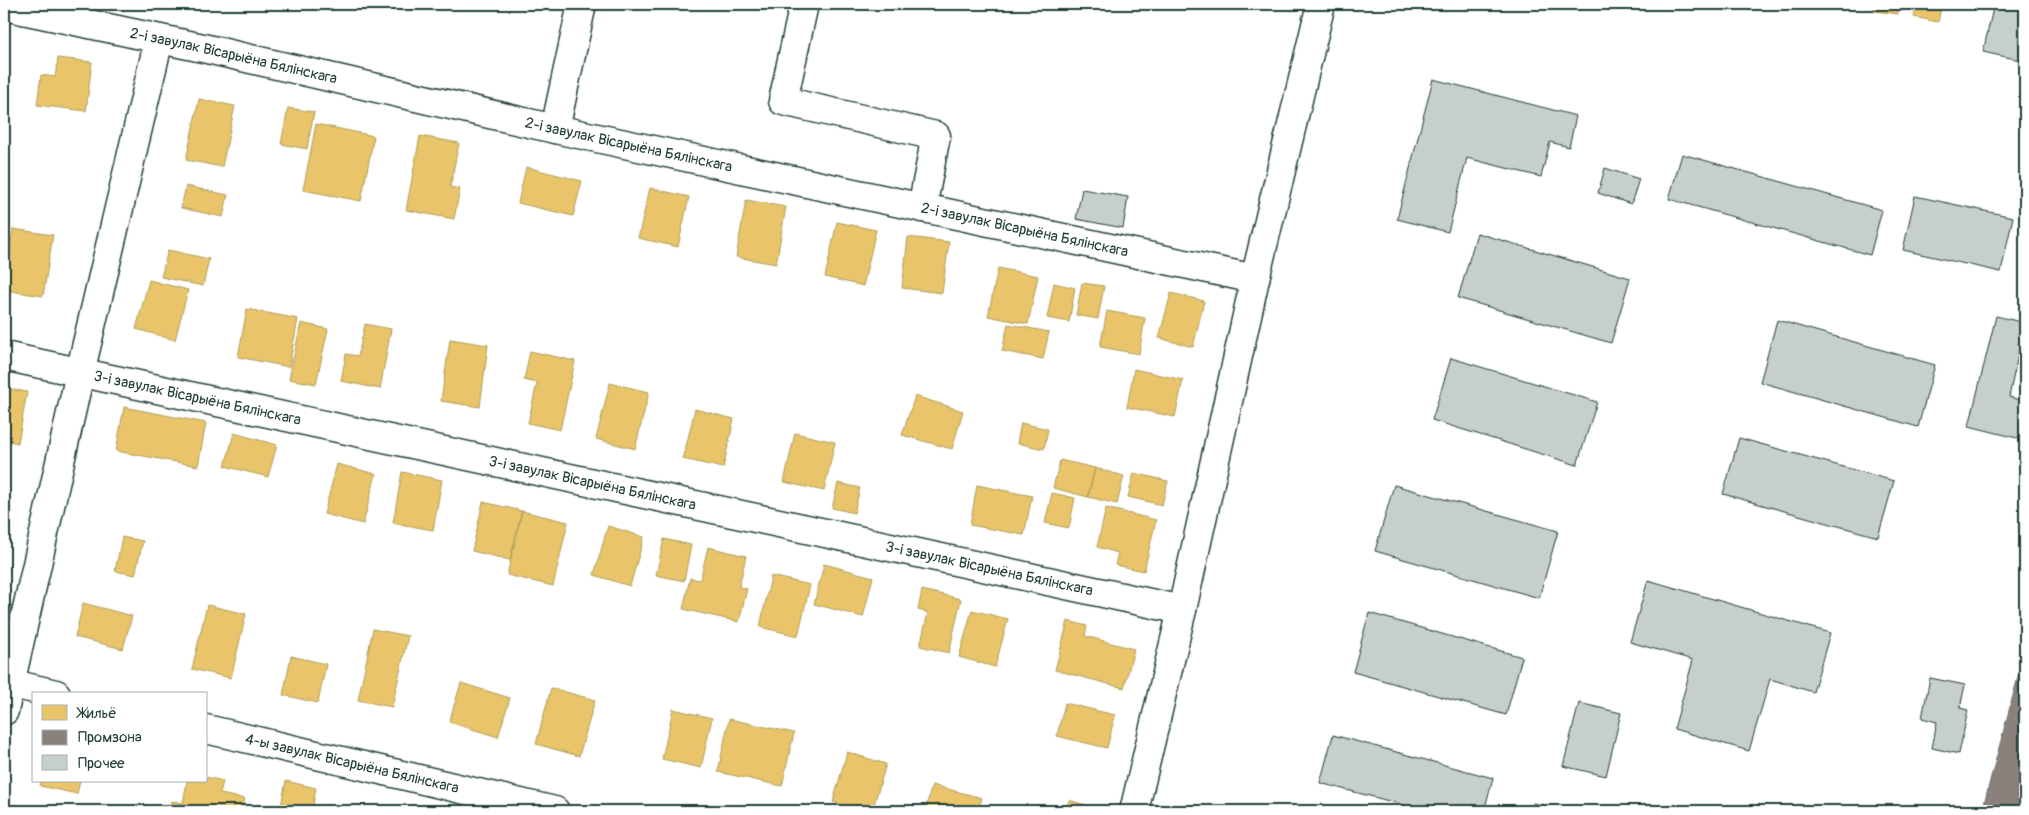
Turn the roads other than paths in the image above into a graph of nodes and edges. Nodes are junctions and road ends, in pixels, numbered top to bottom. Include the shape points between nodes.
1 (582, 4) edge
2 (804, 4) edge
3 (1321, 4) edge
4 (4, 6) edge
5 (159, 39) junction
6 (556, 129) junction
7 (922, 208) junction
8 (1255, 279) junction
9 (4, 356) edge
10 (80, 373) junction
11 (1182, 610) junction
12 (7, 682) edge
13 (48, 692) edge
14 (4, 710) edge
15 (208, 729) edge
16 (555, 811) edge
17 (1134, 811) edge

1 - 6 street
2 - 7 street via 783,101 936,136
3 - 8 street
4 - 5 street, 2-і завулак Вісарыёна Бялінскага
5 - 6 street, 2-і завулак Вісарыёна Бялінскага
5 - 10 street
6 - 7 street, 2-і завулак Вісарыёна Бялінскага
7 - 8 street, 2-і завулак Вісарыёна Бялінскага
8 - 11 street
9 - 10 street, 3-і завулак Вісарыёна Бялінскага
10 - 11 street, 3-і завулак Вісарыёна Бялінскага
10 - 12 street
11 - 17 street
12 - 13 street
12 - 14 street
15 - 16 street, 4-ы завулак Вісарыёна Бялінскага

